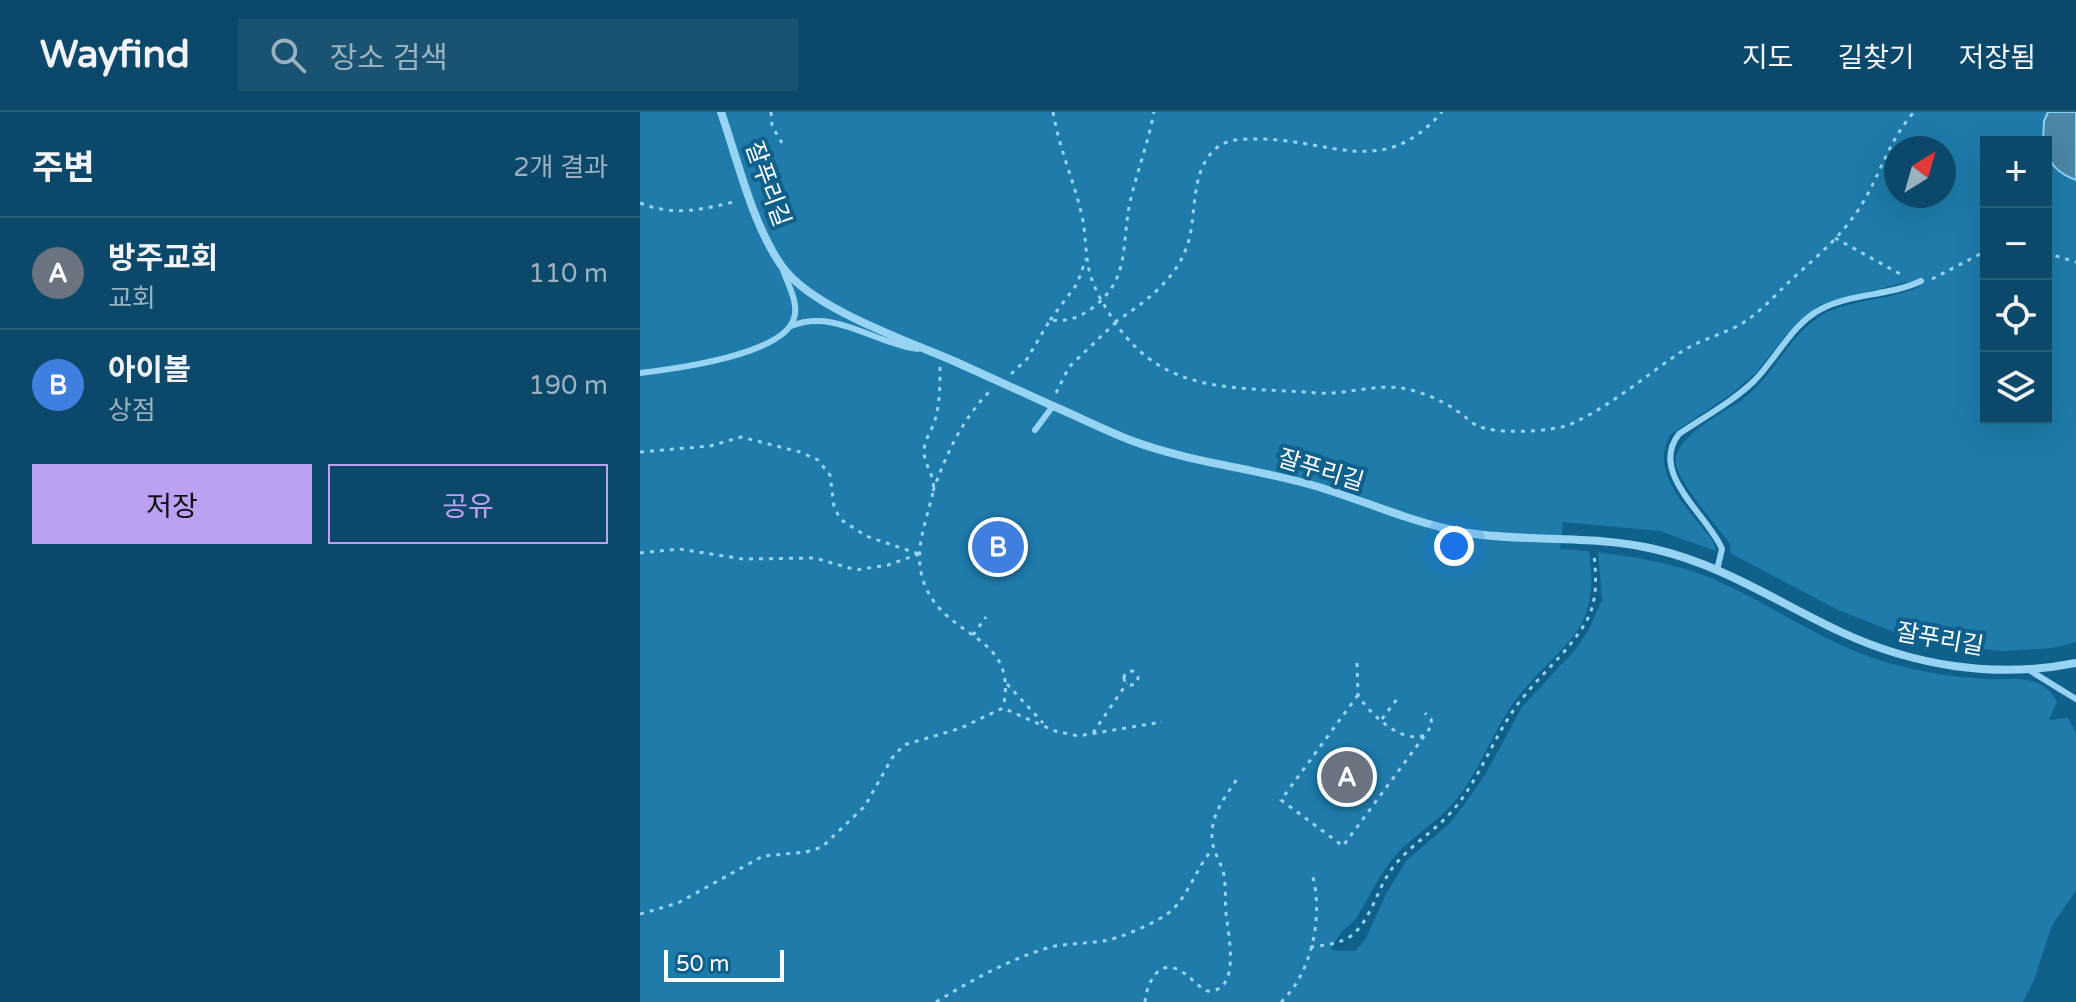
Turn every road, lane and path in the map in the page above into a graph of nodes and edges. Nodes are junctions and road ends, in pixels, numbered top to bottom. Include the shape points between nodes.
1 (721, 112) edge
2 (771, 112) edge
3 (1053, 112) edge
4 (1154, 112) edge
5 (1442, 112) edge
6 (1914, 112) edge
7 (782, 143) dead end
8 (750, 197) junction
9 (640, 203) edge
10 (1835, 238) junction
11 (1087, 254) junction
12 (1980, 254) edge
13 (2052, 255) edge
14 (2076, 262) edge
15 (782, 267) junction
16 (1921, 281) junction
17 (1102, 301) junction
18 (1050, 320) junction
19 (1115, 323) junction
20 (791, 326) junction
21 (927, 350) junction
22 (940, 355) junction
23 (640, 373) edge
24 (1008, 376) dead end
25 (998, 385) dead end
26 (1056, 393) dead end
27 (1053, 406) junction
28 (1035, 430) dead end
29 (640, 452) edge
30 (933, 491) junction
31 (1591, 541) junction
32 (640, 553) edge
33 (919, 554) junction
34 (1717, 570) junction
35 (986, 617) dead end
36 (973, 635) junction
37 (1357, 663) dead end
38 (2076, 663) edge
39 (2029, 670) junction
40 (1127, 683) dead end
41 (1007, 684) junction
42 (1358, 695) junction
43 (1400, 695) dead end
44 (2076, 699) edge
45 (1003, 708) junction
46 (1425, 713) dead end
47 (1382, 719) junction
48 (1162, 722) dead end
49 (1045, 726) junction
50 (1091, 735) junction
51 (1425, 735) junction
52 (1237, 779) dead end
53 (1212, 850) junction
54 (1313, 877) dead end
55 (640, 914) edge
56 (1310, 947) junction
57 (936, 1002) edge
58 (1145, 1002) edge
59 (1281, 1002) edge

1 - 8 street, 잘푸리길
2 - 7 path
3 - 11 path via 1082,213
4 - 17 path via 1131,200 1123,262
5 - 19 path via 1415,139 1387,150 1346,151 1257,139 1219,146 1199,177 1188,245 1176,267 1152,295
6 - 10 path via 1895,135 1861,206
8 - 9 path via 688,211
8 - 15 street, 잘푸리길
10 - 16 path via 1898,274
10 - 19 path via 1743,323 1690,346 1602,407 1555,430 1487,430 1448,405 1400,388 1322,393 1197,381 1155,365
11 - 17 path
11 - 18 path via 1077,284
12 - 16 path
13 - 14 path
15 - 20 lane, 잘푸리길 via 795,303
15 - 21 street, 잘푸리길 via 834,307
16 - 34 lane via 1818,310 1751,383 1673,441 1670,458 1677,482 1722,549
17 - 18 path via 1069,320
17 - 19 path
18 - 24 path via 1027,359
19 - 26 path via 1069,367
20 - 21 lane, 잘푸리길 via 830,322
20 - 23 lane, 잘푸리길 via 745,352
21 - 22 street, 잘푸리길
22 - 27 street, 잘푸리길, bridge
22 - 30 path via 936,418 923,448
25 - 30 path via 964,423
27 - 28 lane
27 - 31 street, 잘푸리길 via 1132,441 1311,485 1413,521 1509,538
29 - 33 path via 710,446 741,437 800,452 818,460 830,475 840,519 866,536
30 - 33 path
31 - 34 street, 잘푸리길 via 1652,548
31 - 56 path via 1595,600 1574,640 1525,695 1468,791 1388,874 1362,924 1341,942
32 - 33 path via 679,549 743,559 815,558 856,570
33 - 36 path via 925,586 934,601
34 - 39 street, 잘푸리길 via 1883,650 1967,667
35 - 36 path
36 - 41 path via 995,654
37 - 42 path
38 - 39 street, 잘푸리길
39 - 44 lane, 잘푸리길
40 - 50 path
41 - 45 path
41 - 49 path
42 - 47 path
42 - 51 path via 1281,800 1343,846
43 - 47 path
45 - 49 path
45 - 55 path via 961,728 904,745 865,806 822,847 763,856 678,903
46 - 51 path via 1432,725
47 - 51 path via 1408,738
48 - 50 path
49 - 50 path via 1066,735
52 - 53 path via 1215,814
53 - 57 path via 1164,916 1108,941 1040,951 981,974
53 - 58 path via 1225,886 1231,958 1225,983 1207,991 1181,971 1164,968 1149,982
54 - 56 path via 1319,916
56 - 59 path via 1299,979

